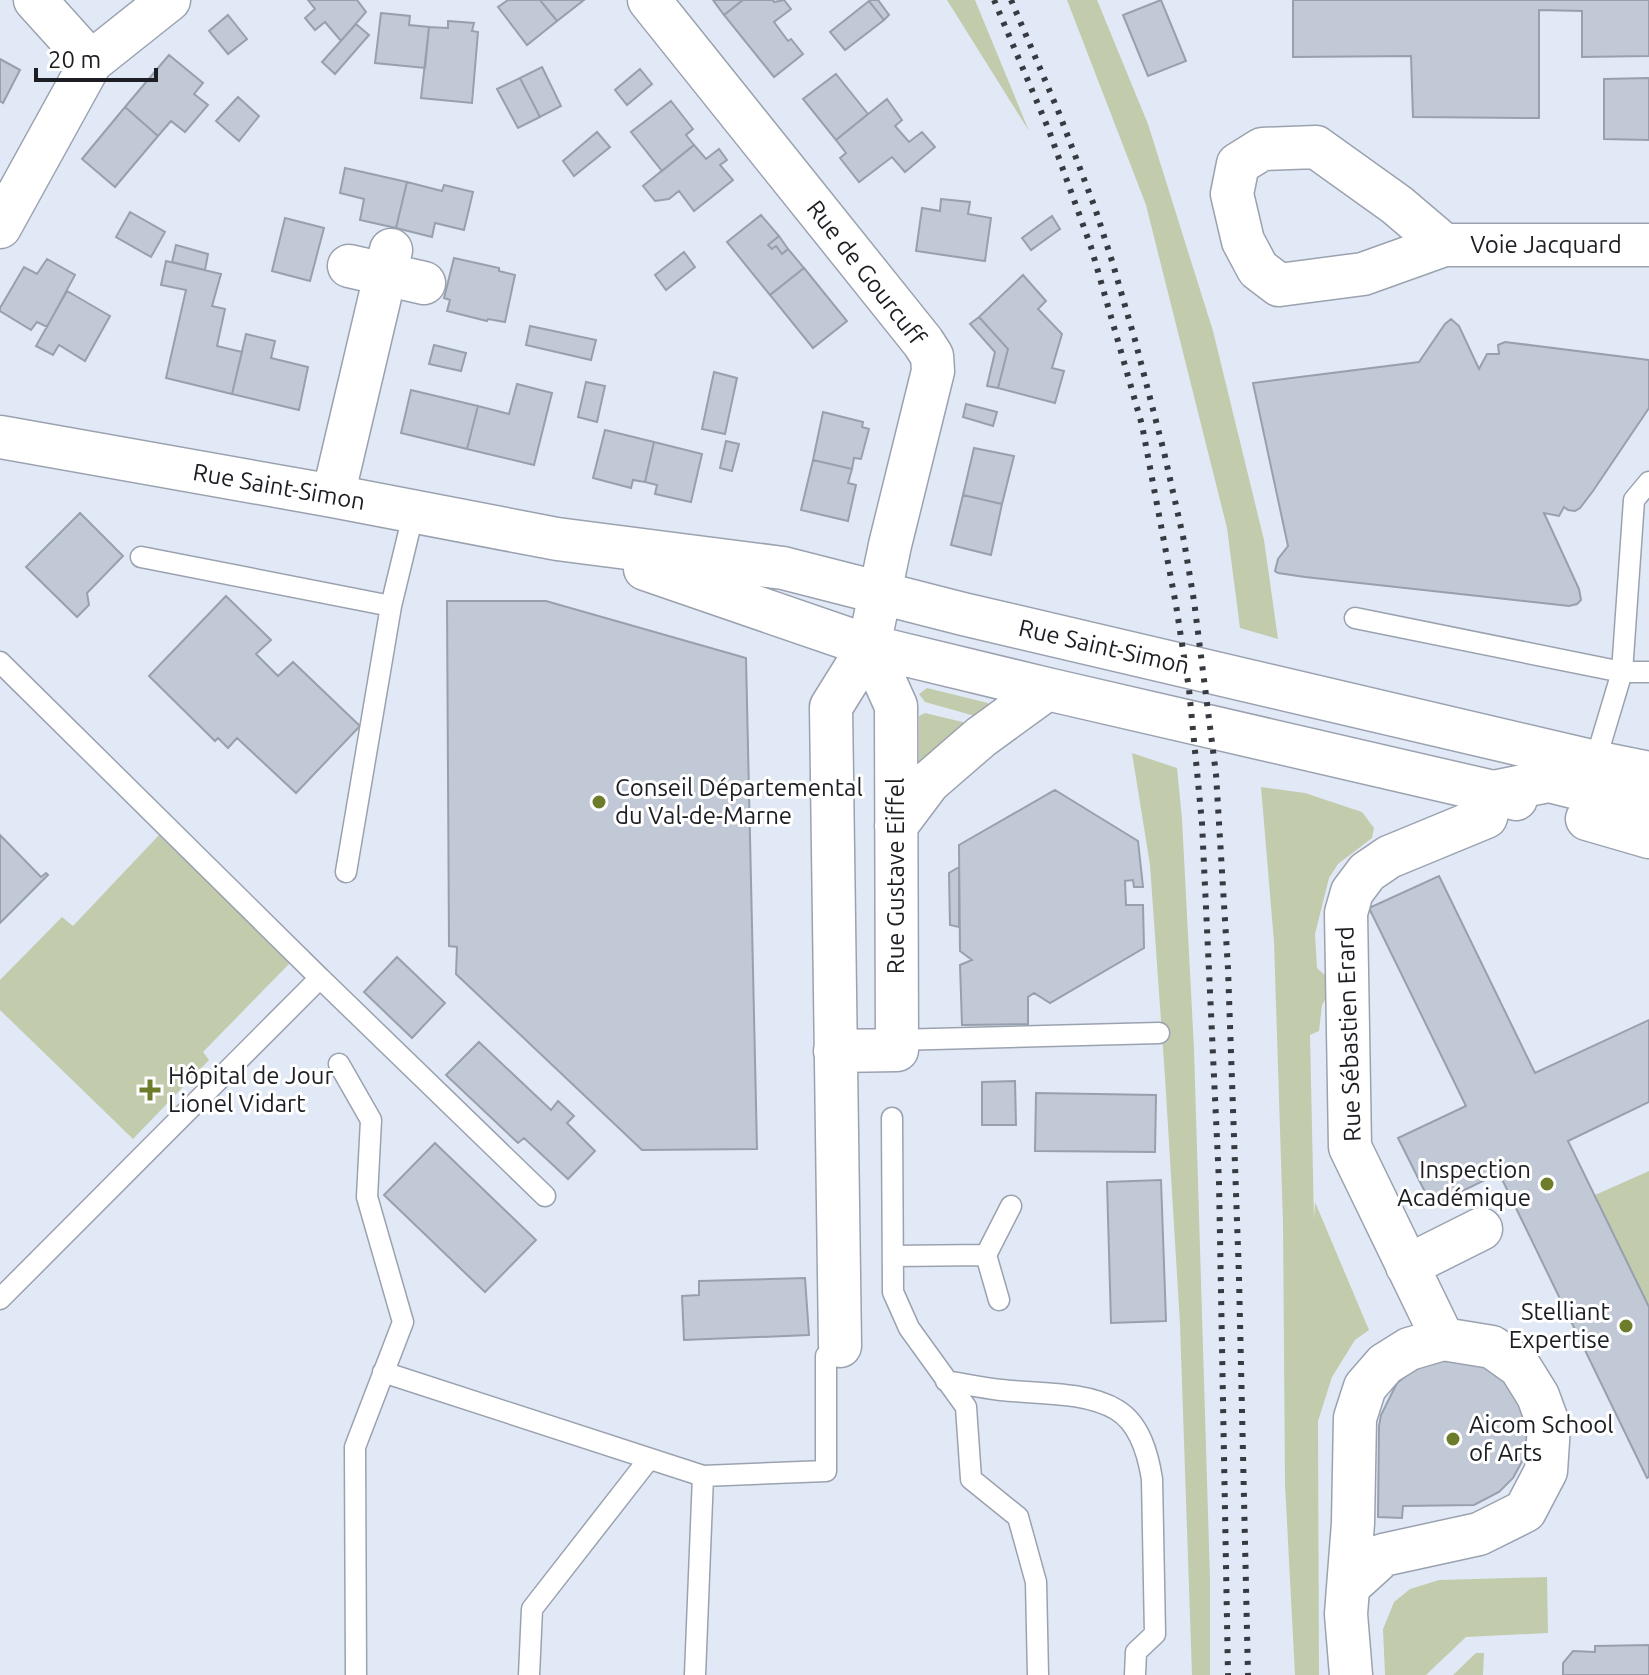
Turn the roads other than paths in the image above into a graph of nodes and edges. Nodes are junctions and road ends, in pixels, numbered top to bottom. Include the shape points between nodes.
1 (35, 0) edge
2 (169, 0) edge
3 (649, 0) edge
4 (91, 62) junction
5 (0, 227) edge
6 (1444, 245) junction
7 (1649, 245) edge
8 (388, 269) dead end
9 (0, 437) edge
10 (1649, 482) edge
11 (333, 496) junction
12 (414, 511) junction
13 (557, 539) junction
14 (141, 557) dead end
15 (880, 593) junction
16 (391, 606) junction
17 (1355, 618) dead end
18 (869, 646) junction
19 (0, 662) edge
20 (1622, 672) junction
21 (1649, 672) edge
22 (1047, 689) junction
23 (1595, 762) junction
24 (1649, 773) edge
25 (1493, 792) junction
26 (1649, 806) edge
27 (896, 826) junction
28 (1649, 837) edge
29 (346, 872) dead end
30 (320, 978) junction
31 (1159, 1033) dead end
32 (896, 1040) junction
33 (835, 1051) junction
34 (339, 1064) dead end
35 (892, 1118) dead end
36 (545, 1196) dead end
37 (1011, 1206) dead end
38 (1481, 1229) dead end
39 (986, 1255) junction
40 (893, 1256) junction
41 (1407, 1266) junction
42 (0, 1299) edge
43 (999, 1300) dead end
44 (1443, 1339) junction
45 (840, 1346) joint
46 (383, 1372) junction
47 (946, 1381) junction
48 (649, 1459) junction
49 (703, 1476) junction
50 (1349, 1586) junction
51 (356, 1675) edge
52 (529, 1675) edge
53 (695, 1675) edge
54 (1038, 1675) edge
55 (1135, 1675) edge
56 (1351, 1675) edge

1 - 4 street
2 - 4 street
3 - 15 street, Rue de Gourcuff via 932,356 933,371
4 - 5 street
6 - 6 street, Voie Jacquard via 1316,147 1262,149 1238,164 1232,194 1243,241 1258,269 1279,285 1363,274
6 - 7 street, Voie Jacquard
8 - 11 street
9 - 11 street, Rue Saint-Simon
10 - 20 lane via 1634,500
11 - 12 street, Rue Saint-Simon
12 - 13 street, Rue Saint-Simon
12 - 16 lane
13 - 15 street, Rue Saint-Simon via 783,568
13 - 18 street, Rue Saint-Simon
14 - 16 lane
15 - 18 street
15 - 23 street, Rue Saint-Simon
16 - 29 lane
17 - 20 lane
18 - 22 street, Rue Saint-Simon
18 - 27 street, Rue Gustave Eiffel via 896,706
18 - 33 street via 831,707
19 - 30 lane
20 - 21 lane
20 - 23 lane
22 - 25 street, Rue Saint-Simon
22 - 27 street via 929,782
23 - 24 street, Rue Saint-Simon
25 - 26 street, Rue Saint-Simon via 1549,781
25 - 28 street, Rue Saint-Simon
25 - 41 street, Rue Sébastien Erard via 1486,817 1389,857 1367,872 1352,892 1346,913 1350,1147
27 - 32 street, Rue Gustave Eiffel
30 - 36 lane
30 - 42 lane
31 - 32 lane
32 - 33 street via 897,1050
33 - 45 street
34 - 46 lane via 371,1120 367,1197 403,1322
35 - 40 lane
37 - 39 lane
38 - 41 street
39 - 40 lane
39 - 43 lane
40 - 47 lane via 893,1292 909,1328
41 - 44 street, Rue Sébastien Erard
44 - 50 street via 1409,1349 1385,1364 1365,1387 1355,1418
44 - 50 street via 1492,1347 1520,1367 1549,1426 1546,1471 1525,1511 1479,1534 1383,1555
45 - 49 lane via 826,1356 826,1471
46 - 48 lane
46 - 51 lane via 355,1447
47 - 54 lane via 966,1407 971,1479 1018,1517 1036,1582
47 - 55 lane via 1095,1401 1130,1422 1149,1458 1153,1495 1155,1634 1136,1652
48 - 49 lane
48 - 52 lane via 532,1609
49 - 53 lane
50 - 56 street

